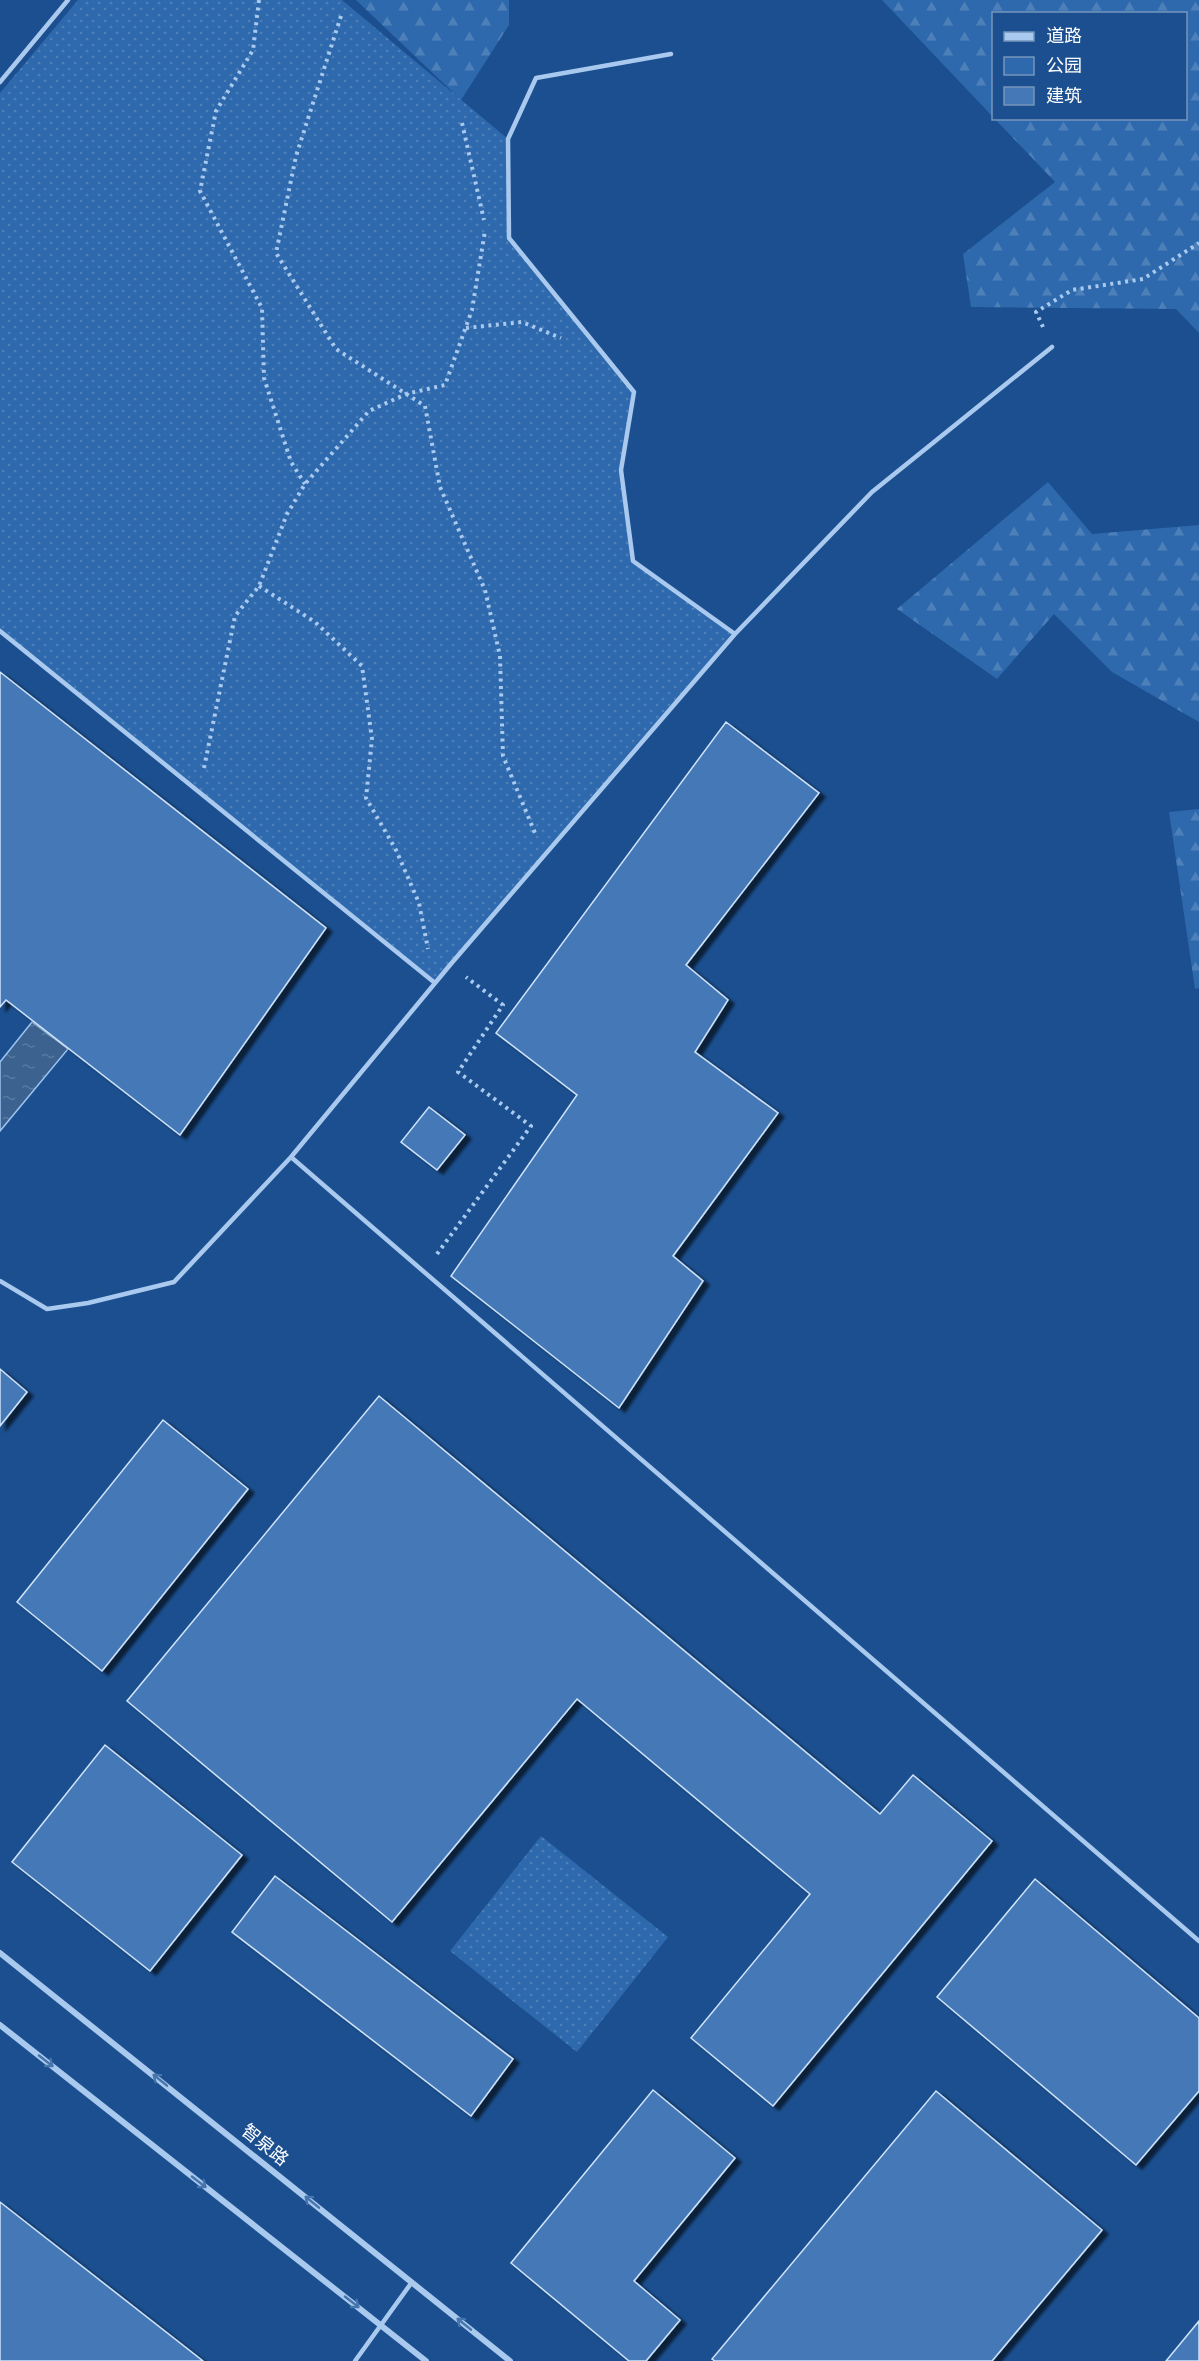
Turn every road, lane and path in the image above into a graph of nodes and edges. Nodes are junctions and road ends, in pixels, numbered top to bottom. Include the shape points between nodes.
1 (68, 0) edge
2 (258, 0) edge
3 (341, 16) dead end
4 (671, 54) dead end
5 (0, 82) edge
6 (462, 123) dead end
7 (1199, 243) edge
8 (1036, 312) dead end
9 (466, 328) junction
10 (568, 341) dead end
11 (1052, 347) dead end
12 (406, 394) junction
13 (305, 484) junction
14 (259, 585) junction
15 (0, 632) edge
16 (735, 634) junction
17 (200, 792) junction
18 (544, 855) junction
19 (450, 965) junction
20 (435, 982) junction
21 (291, 1157) junction
22 (424, 1272) junction
23 (0, 1281) edge
24 (1199, 1941) edge
25 (0, 1953) edge
26 (0, 2025) edge
27 (412, 2282) junction
28 (381, 2325) junction
29 (356, 2361) edge
30 (426, 2361) edge
31 (510, 2361) edge

1 - 5 lane
2 - 13 path via 253,50 216,111 200,191 262,308 264,378 291,462
3 - 12 path via 296,156 276,254 336,348
4 - 16 lane via 536,78 508,139 509,238 634,392 621,470 633,561
6 - 9 path via 486,226
7 - 8 path via 1143,279 1072,290
9 - 10 path via 522,322
9 - 12 path via 445,385
11 - 16 lane via 872,492
12 - 13 path via 369,411
12 - 18 path via 425,406 440,487 485,590 500,656 503,756
13 - 14 path via 287,514
14 - 17 path via 235,616
14 - 20 path via 315,622 362,666 372,739 366,798 396,850 419,903
15 - 17 lane
16 - 18 lane
17 - 20 lane
18 - 19 lane
19 - 20 lane
19 - 22 path via 503,1005 458,1072 531,1126
20 - 21 lane
21 - 22 lane
21 - 23 lane via 174,1282 47,1309
22 - 24 lane
27 -> 25 street, 智泉路
26 -> 28 street
27 - 28 lane
31 -> 27 street, 智泉路
28 - 29 lane
28 - 30 street

